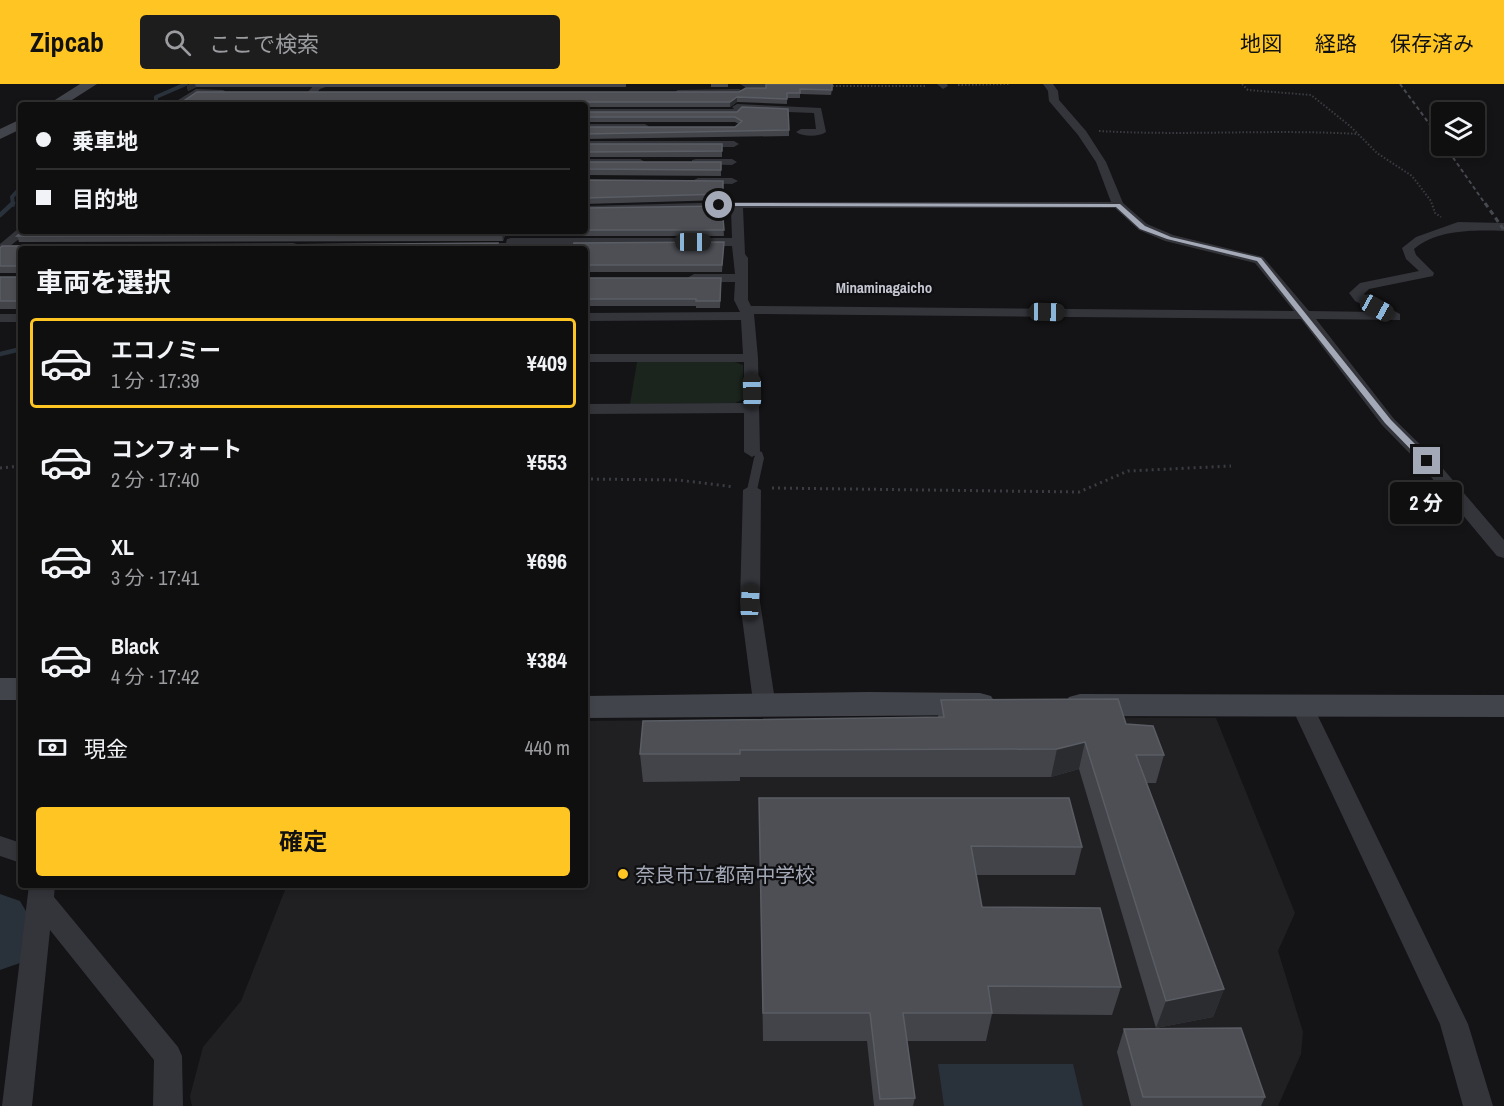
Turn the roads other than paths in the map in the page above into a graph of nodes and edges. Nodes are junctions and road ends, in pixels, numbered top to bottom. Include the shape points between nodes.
1 (90, 84) edge
2 (329, 84) edge
3 (1048, 84) edge
4 (785, 85) edge
5 (811, 85) edge
6 (231, 93) edge
7 (301, 93) edge
8 (312, 93) junction
9 (335, 93) edge
10 (670, 93) edge
11 (740, 96) edge
12 (790, 99) edge
13 (59, 102) edge
14 (180, 102) edge
15 (588, 112) edge
16 (588, 127) edge
17 (654, 127) edge
18 (801, 132) dead end
19 (734, 136) junction
20 (588, 144) edge
21 (588, 162) edge
22 (653, 162) edge
23 (687, 162) edge
24 (732, 162) junction
25 (686, 181) edge
26 (732, 181) junction
27 (734, 205) junction
28 (1118, 205) junction
29 (588, 209) edge
30 (1504, 227) edge
31 (20, 234) edge
32 (276, 234) edge
33 (510, 242) edge
34 (739, 242) junction
35 (267, 246) edge
36 (472, 246) edge
37 (18, 248) edge
38 (1, 249) edge
39 (675, 278) edge
40 (742, 278) junction
41 (747, 313) junction
42 (1305, 315) junction
43 (588, 316) edge
44 (0, 318) edge
45 (18, 318) edge
46 (588, 358) edge
47 (751, 358) junction
48 (752, 408) junction
49 (588, 409) edge
50 (752, 452) joint
51 (752, 489) joint
52 (1504, 552) edge
53 (0, 689) edge
54 (18, 689) edge
55 (764, 694) dead end
56 (1011, 704) edge
57 (1046, 705) edge
58 (1302, 706) junction
59 (1504, 706) edge
60 (588, 707) edge
61 (0, 846) edge
62 (18, 852) edge
63 (42, 893) edge
64 (17, 1106) edge
65 (168, 1106) edge
66 (1478, 1106) edge

1 - 13 street
2 - 8 street
3 - 28 street via 1054,100 1101,162
4 - 5 street
4 - 11 street
6 - 14 street via 196,92
7 - 8 street
8 - 9 street
10 - 11 street
11 - 12 street
11 - 15 street
11 - 18 street via 818,111 821,132
11 - 19 street
16 - 17 street
19 - 20 street
19 - 24 street
21 - 22 street
23 - 24 street
24 - 26 street
25 - 26 street
26 - 27 street
27 - 28 street
27 - 29 street
27 - 34 street
28 - 42 street via 1143,228 1259,260
30 - 42 street via 1458,226 1416,239 1408,248 1410,256 1428,273 1365,286 1356,293 1395,317
31 - 38 street
32 - 35 street
33 - 34 street
33 - 36 street
34 - 40 street
37 - 38 street
39 - 40 street
40 - 41 street via 741,300
41 - 42 street
41 - 43 street
41 - 47 street
42 - 52 street via 1388,422 1427,461
44 - 45 street
46 - 47 street
47 - 48 street
48 - 49 street
48 - 50 street
50 - 51 lane via 759,454
51 - 55 street via 750,602
53 - 54 street
56 - 60 street
57 - 58 street
58 - 59 street
58 - 66 street via 1454,1024
61 - 62 street
63 - 64 street
63 - 65 street via 168,1056

